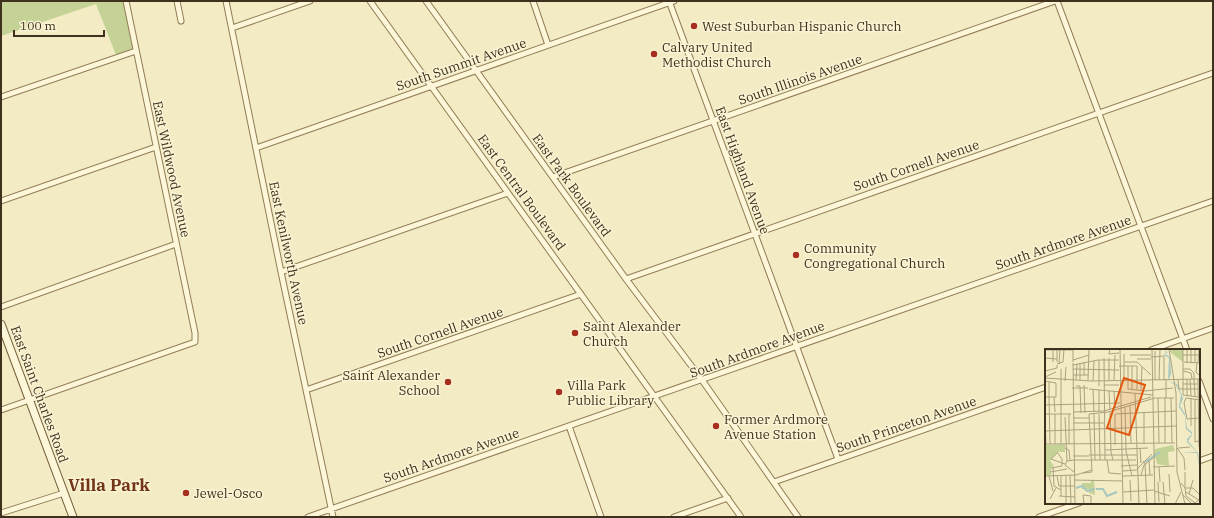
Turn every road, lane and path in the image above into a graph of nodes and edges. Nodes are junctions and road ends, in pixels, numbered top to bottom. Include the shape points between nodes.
1 (126, 1) edge
2 (177, 1) edge
3 (226, 1) edge
4 (310, 1) edge
5 (370, 1) edge
6 (426, 1) edge
7 (533, 1) edge
8 (1056, 1) edge
9 (671, 2) edge
10 (181, 21) dead end
11 (232, 28) junction
12 (548, 45) junction
13 (136, 51) junction
14 (476, 71) junction
15 (1213, 73) edge
16 (432, 86) junction
17 (1, 98) edge
18 (1098, 113) junction
19 (714, 121) junction
20 (156, 148) junction
21 (256, 148) junction
22 (553, 178) junction
23 (508, 192) junction
24 (1, 201) edge
25 (1213, 201) edge
26 (1141, 226) junction
27 (755, 234) junction
28 (176, 244) junction
29 (281, 272) junction
30 (626, 279) junction
31 (582, 294) junction
32 (1, 307) edge
33 (1, 324) edge
34 (1213, 328) edge
35 (1183, 339) junction
36 (797, 347) junction
37 (1154, 349) edge
38 (1187, 349) edge
39 (702, 380) junction
40 (1200, 385) edge
41 (1045, 386) edge
42 (306, 390) junction
43 (655, 397) junction
44 (29, 400) junction
45 (1, 410) edge
46 (1213, 419) edge
47 (569, 426) junction
48 (1213, 456) edge
49 (838, 459) junction
50 (1200, 461) edge
51 (774, 482) junction
52 (64, 493) junction
53 (728, 498) junction
54 (1076, 504) edge
55 (331, 509) junction
56 (1, 513) edge
57 (73, 517) edge
58 (308, 517) edge
59 (333, 517) edge
60 (601, 517) edge
61 (674, 517) edge
62 (741, 517) edge
63 (798, 517) edge
64 (1039, 517) edge

1 - 13 street, East Wildwood Avenue
2 - 10 street
3 - 11 street, East Kenilworth Avenue
4 - 11 street
5 - 16 street, East Central Boulevard
6 - 14 street, East Park Boulevard
7 - 12 street
8 - 18 street
8 - 19 street, South Illinois Avenue
9 - 12 street, South Summit Avenue
9 - 19 street, East Highland Avenue
11 - 21 street, East Kenilworth Avenue
12 - 14 street, South Summit Avenue
13 - 17 street
13 - 20 street, East Wildwood Avenue
14 - 16 street, South Summit Avenue
14 - 22 street, East Park Boulevard
15 - 18 street, South Cornell Avenue
16 - 21 street, South Summit Avenue
16 - 23 street, East Central Boulevard
18 - 26 street
18 - 27 street, South Cornell Avenue
19 - 22 street, South Illinois Avenue
19 - 27 street, East Highland Avenue
20 - 24 street
20 - 28 street, East Wildwood Avenue
21 - 29 street, East Kenilworth Avenue
22 - 30 street, East Park Boulevard
23 - 29 street
23 - 31 street, East Central Boulevard
25 - 26 street, South Ardmore Avenue
26 - 35 street
26 - 36 street, South Ardmore Avenue
27 - 30 street, South Cornell Avenue
27 - 36 street, East Highland Avenue
28 - 32 street
28 - 44 street, East Wildwood Avenue via 195,342
29 - 42 street, East Kenilworth Avenue
30 - 39 street, East Park Boulevard
31 - 42 street, South Cornell Avenue
31 - 43 street, East Central Boulevard
33 - 44 main road, East Saint Charles Road
34 - 35 street
35 - 37 street
35 - 38 street
36 - 39 street, South Ardmore Avenue
36 - 49 street, East Highland Avenue
39 - 43 street, South Ardmore Avenue
39 - 51 street, East Park Boulevard
40 - 46 street
41 - 49 street, South Princeton Avenue
42 - 55 street, East Kenilworth Avenue
43 - 47 street, South Ardmore Avenue
43 - 53 street, East Central Boulevard
44 - 45 street
44 - 52 main road, East Saint Charles Road
47 - 55 street, South Ardmore Avenue
47 - 60 street
48 - 50 street
49 - 51 street, South Princeton Avenue
51 - 63 street, East Park Boulevard
52 - 56 street
52 - 57 main road, East Saint Charles Road
53 - 61 street
53 - 62 street, East Central Boulevard
54 - 64 street
55 - 58 street, South Ardmore Avenue
55 - 59 street, East Kenilworth Avenue

